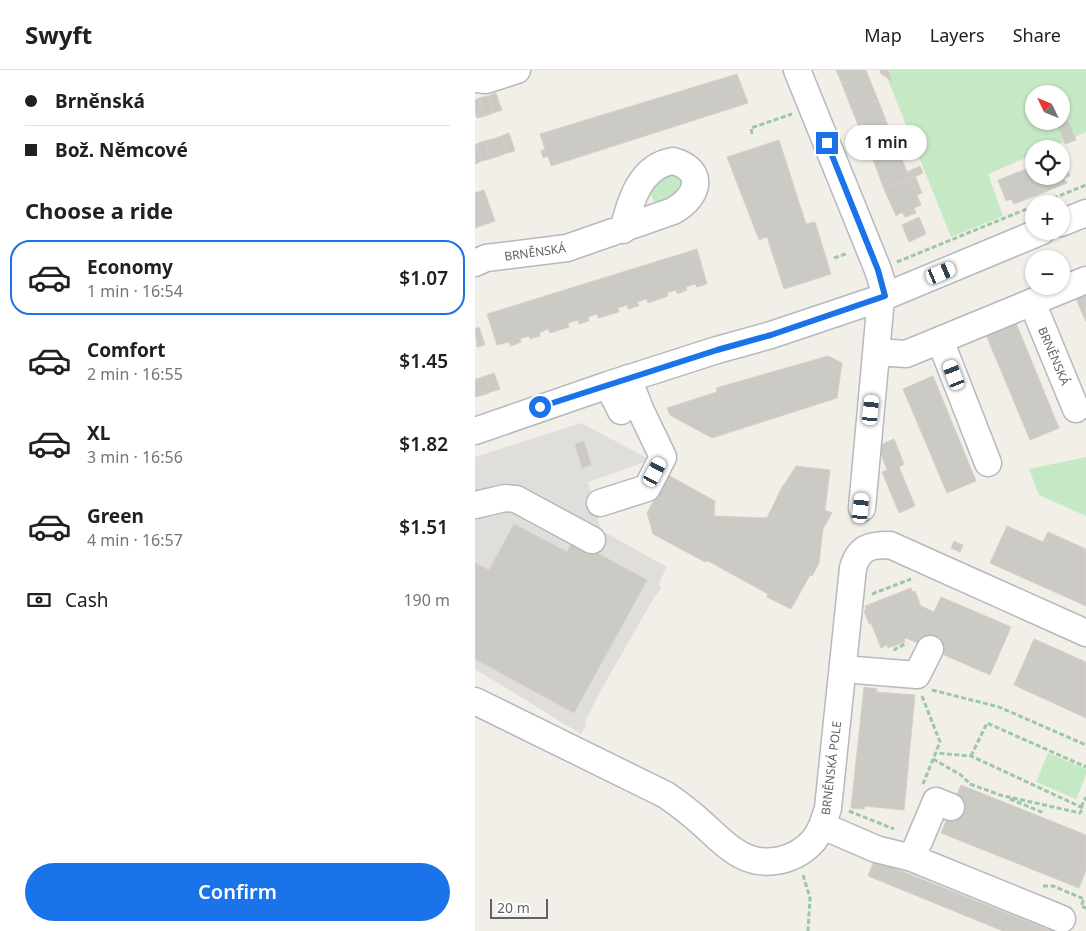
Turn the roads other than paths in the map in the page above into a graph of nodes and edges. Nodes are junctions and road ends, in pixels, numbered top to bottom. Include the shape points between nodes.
1 (517, 70) edge
2 (797, 70) edge
3 (475, 79) edge
4 (1086, 213) edge
5 (1070, 219) edge
6 (623, 230) dead end
7 (1025, 238) edge
8 (475, 262) edge
9 (1086, 280) edge
10 (883, 297) junction
11 (1032, 302) junction
12 (940, 340) junction
13 (877, 352) junction
14 (618, 381) junction
15 (1076, 409) dead end
16 (621, 411) dead end
17 (475, 431) edge
18 (988, 463) dead end
19 (600, 503) dead end
20 (475, 505) edge
21 (861, 508) dead end
22 (592, 540) dead end
23 (1086, 634) edge
24 (920, 646) road end
25 (843, 669) junction
26 (475, 701) edge
27 (951, 807) dead end
28 (823, 826) junction
29 (905, 856) junction
30 (1062, 919) dead end

1 - 3 street via 486,80
2 - 10 street via 878,270
4 - 5 street
6 - 8 street, BRNĚNSKÁ via 567,248
7 - 10 street
9 - 11 street
10 - 13 street
10 - 14 street
11 - 12 street
11 - 15 street, BRNĚNSKÁ
12 - 13 street via 906,354
12 - 18 street
13 - 21 street
14 - 16 street
14 - 17 street
14 - 19 street via 640,409 663,457 647,488
20 - 22 street via 505,498 516,500
23 - 25 street, BRNĚNSKÁ POLE via 890,545 873,545 862,551 853,568
24 - 25 street via 917,675
25 - 28 street, BRNĚNSKÁ POLE via 829,808
26 - 28 street, BRNĚNSKÁ POLE via 666,795 740,855 759,862 792,856 814,840
27 - 29 street via 935,801
28 - 29 street via 876,849
29 - 30 street

